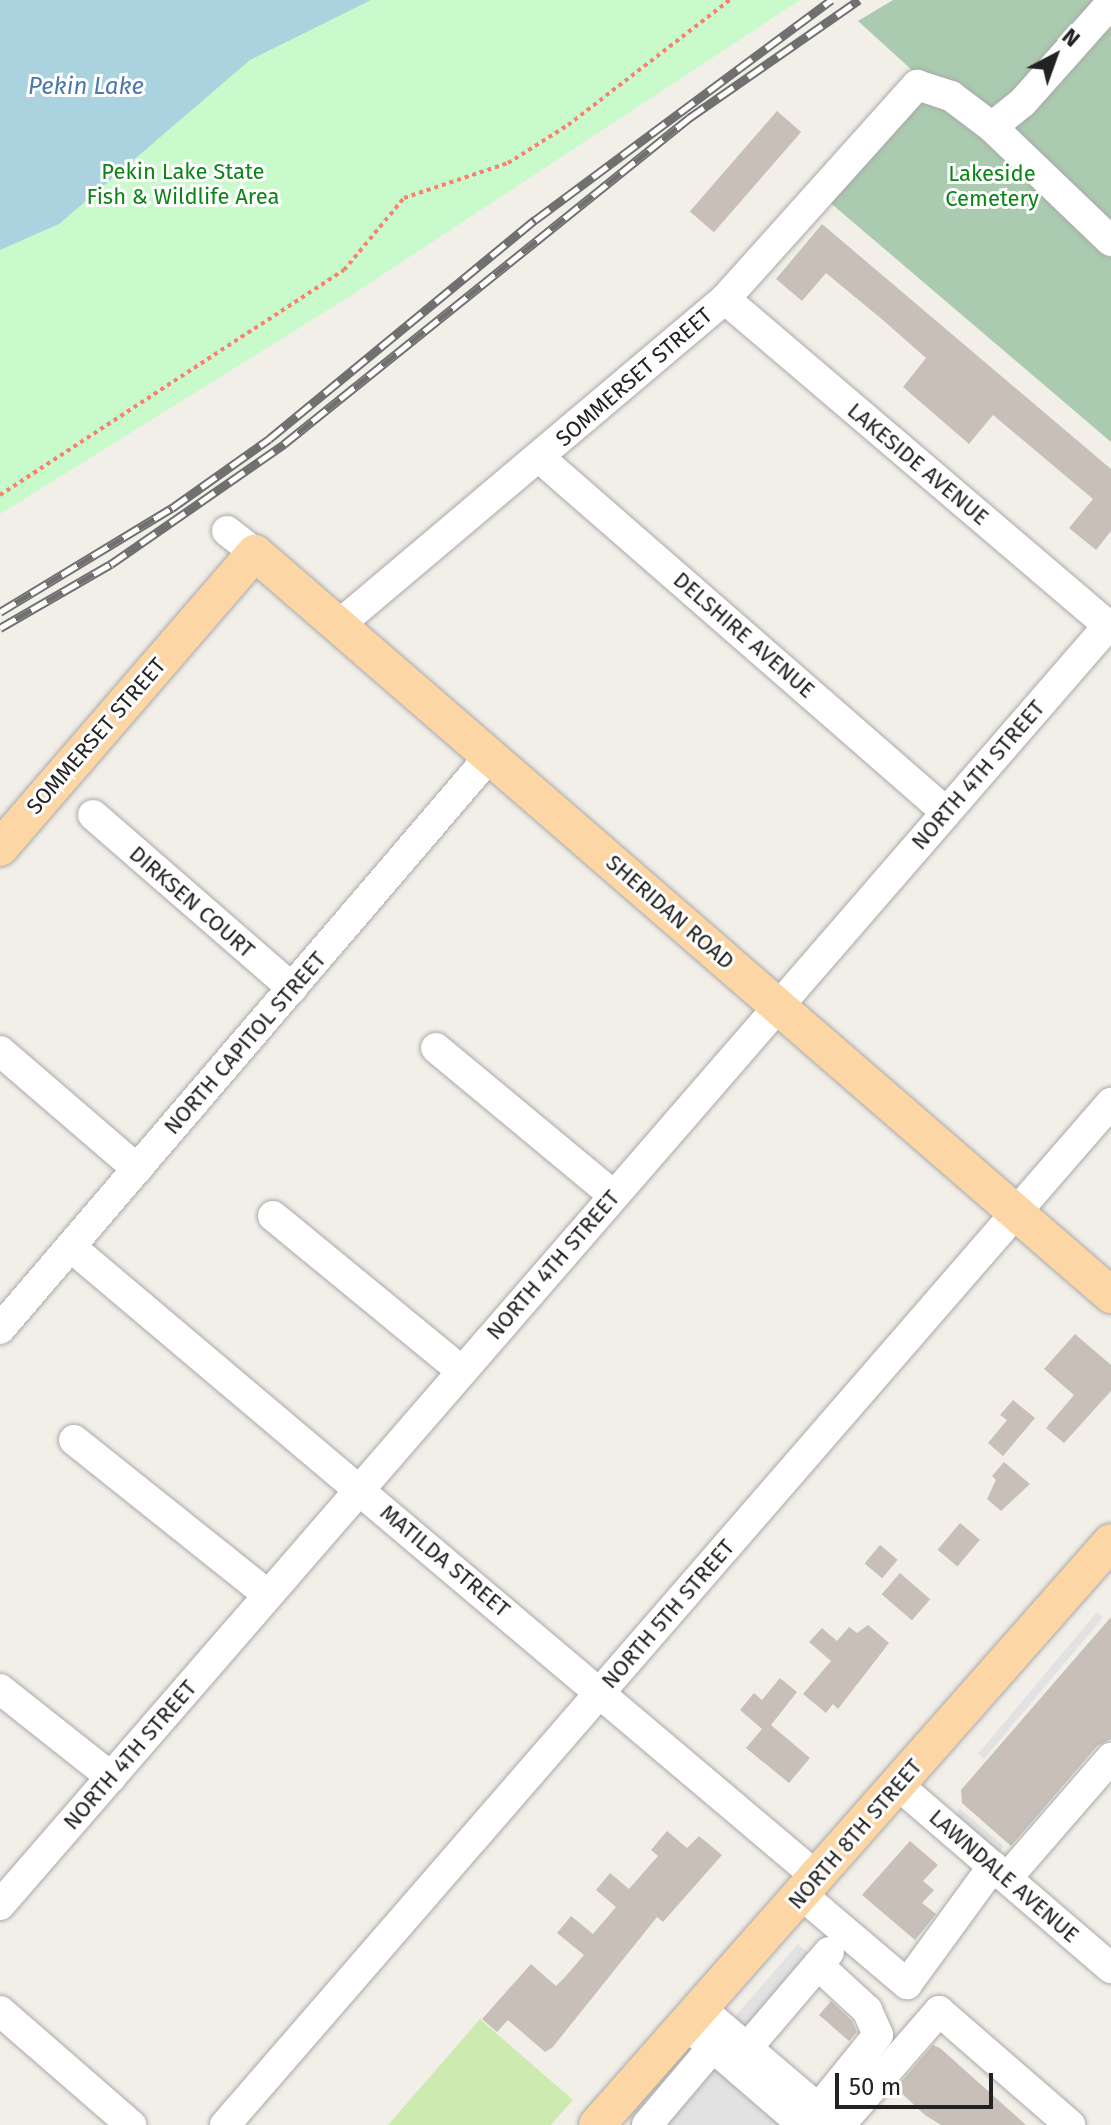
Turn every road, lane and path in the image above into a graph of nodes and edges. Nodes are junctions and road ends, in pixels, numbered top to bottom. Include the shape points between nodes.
1 (730, 0) edge
2 (1111, 3) edge
3 (992, 127) junction
4 (1111, 241) edge
5 (725, 299) junction
6 (541, 459) junction
7 (0, 495) edge
8 (227, 531) dead end
9 (255, 553) junction
10 (340, 624) junction
11 (1110, 627) edge
12 (489, 757) junction
13 (63, 776) junction
14 (946, 812) junction
15 (93, 815) dead end
16 (0, 819) edge
17 (0, 848) edge
18 (292, 988) junction
19 (778, 1005) junction
20 (436, 1048) dead end
21 (0, 1051) edge
22 (1111, 1103) edge
23 (137, 1169) junction
24 (613, 1195) junction
25 (1016, 1212) junction
26 (273, 1216) dead end
27 (71, 1247) junction
28 (1111, 1295) edge
29 (0, 1329) edge
30 (462, 1371) junction
31 (74, 1440) dead end
32 (359, 1488) junction
33 (1111, 1542) edge
34 (268, 1595) junction
35 (0, 1689) edge
36 (600, 1692) junction
37 (1111, 1758) edge
38 (111, 1777) junction
39 (898, 1785) junction
40 (1000, 1872) junction
41 (809, 1886) junction
42 (0, 1905) edge
43 (846, 1932) junction
44 (818, 1965) junction
45 (1111, 1968) edge
46 (0, 2011) edge
47 (701, 2027) junction
48 (747, 2048) junction
49 (654, 2120) edge
50 (835, 2121) edge
51 (131, 2125) edge
52 (225, 2125) edge
53 (597, 2125) edge
54 (1070, 2125) edge

1 - 7 path via 568,125 508,163 404,198 344,270
2 - 3 street via 1022,103
3 - 4 street
3 - 5 street, SOMMERSET STREET via 951,96 917,85
5 - 6 street, SOMMERSET STREET
5 - 11 street, LAKESIDE AVENUE
6 - 10 street, SOMMERSET STREET
6 - 14 street, DELSHIRE AVENUE
8 - 9 street, SHERIDAN ROAD
9 - 10 main road, SHERIDAN ROAD
9 - 13 main road, SOMMERSET STREET
10 - 12 main road, SHERIDAN ROAD
11 - 14 street, NORTH 4TH STREET
12 - 18 street, NORTH CAPITOL STREET
12 - 19 main road, SHERIDAN ROAD
13 - 16 main road
13 - 17 main road, SOMMERSET STREET
14 - 19 street, NORTH 4TH STREET
15 - 18 street, DIRKSEN COURT
18 - 23 street, NORTH CAPITOL STREET
19 - 24 street, NORTH 4TH STREET
19 - 25 main road, SHERIDAN ROAD
20 - 24 street
21 - 23 street
22 - 25 street, NORTH 5TH STREET
23 - 27 street, NORTH CAPITOL STREET
24 - 30 street, NORTH 4TH STREET
25 - 28 main road, SHERIDAN ROAD
25 - 36 street, NORTH 5TH STREET
26 - 30 street
27 - 29 street, NORTH CAPITOL STREET
27 - 32 street, MATILDA STREET
30 - 32 street, NORTH 4TH STREET
31 - 34 street
32 - 34 street, NORTH 4TH STREET
32 - 36 street, MATILDA STREET
33 - 39 main road, NORTH 8TH STREET
34 - 38 street, NORTH 4TH STREET
35 - 38 street
36 - 41 street, MATILDA STREET
36 - 52 street, NORTH 5TH STREET
37 - 40 street
38 - 42 street, NORTH 4TH STREET
39 - 40 street, LAWNDALE AVENUE
39 - 41 main road, NORTH 8TH STREET
40 - 43 street, MATILDA STREET via 907,1984
40 - 45 street, LAWNDALE AVENUE
41 - 43 street, MATILDA STREET
41 - 47 main road, NORTH 8TH STREET
43 - 44 street
44 - 48 street
44 - 50 street via 867,2010 878,2035
46 - 51 street
47 - 48 street
47 - 49 street
47 - 50 street
47 - 53 main road, NORTH 8TH STREET
48 - 50 street
50 - 54 street via 939,2011

